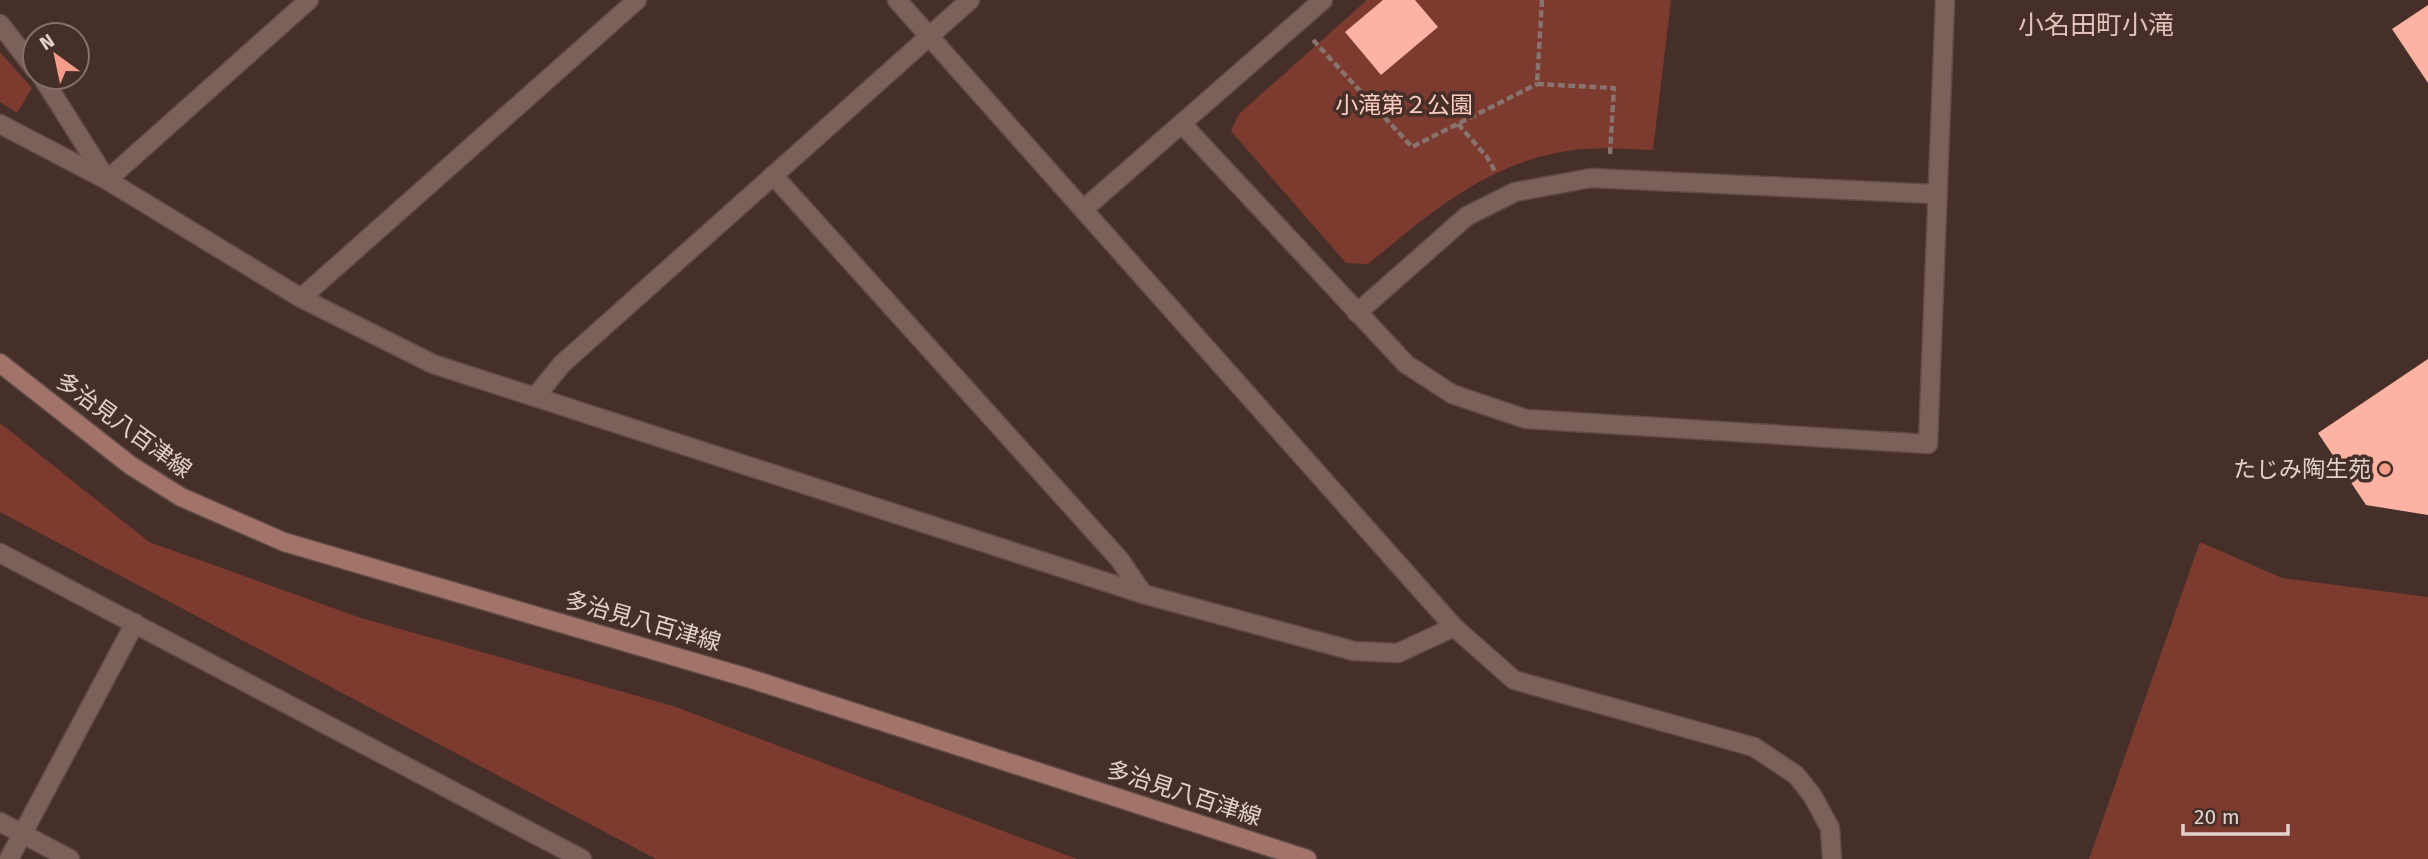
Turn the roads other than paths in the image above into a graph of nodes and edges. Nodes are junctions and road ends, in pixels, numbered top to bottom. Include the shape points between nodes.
1 (309, 0) edge
2 (637, 0) edge
3 (897, 0) edge
4 (970, 0) edge
5 (1323, 0) edge
6 (1945, 0) edge
7 (0, 24) edge
8 (929, 36) junction
9 (21, 50) edge
10 (51, 91) edge
11 (0, 124) edge
12 (1183, 125) junction
13 (773, 175) junction
14 (107, 180) junction
15 (1935, 194) junction
16 (1084, 208) junction
17 (301, 298) junction
18 (1357, 313) junction
19 (0, 363) edge
20 (535, 397) junction
21 (0, 553) edge
22 (1143, 593) junction
23 (135, 623) junction
24 (1454, 627) junction
25 (0, 822) edge
26 (23, 834) junction
27 (9, 859) edge
28 (70, 859) edge
29 (582, 859) edge
30 (1307, 859) edge
31 (1832, 859) edge

1 - 14 street
2 - 17 street
3 - 8 street
4 - 8 street
5 - 12 street
6 - 15 street
7 - 9 street
8 - 13 street
8 - 16 street
10 - 14 street
11 - 14 street
12 - 16 street
12 - 18 street
13 - 20 street via 562,365
13 - 22 street via 1120,560
14 - 17 street
15 - 18 street via 1591,178 1509,195 1467,216
15 - 18 street via 1928,444 1526,419 1452,394 1406,364
16 - 24 street
17 - 20 street via 433,364
19 - 30 main road, 多治見八百津線 via 130,465 181,497 284,542 748,678
20 - 22 street
21 - 23 street
22 - 24 street via 1354,651 1398,653
23 - 26 street
23 - 29 street
24 - 31 street via 1514,680 1754,747 1796,775 1812,795 1830,828
25 - 26 street
26 - 27 street
26 - 28 street

